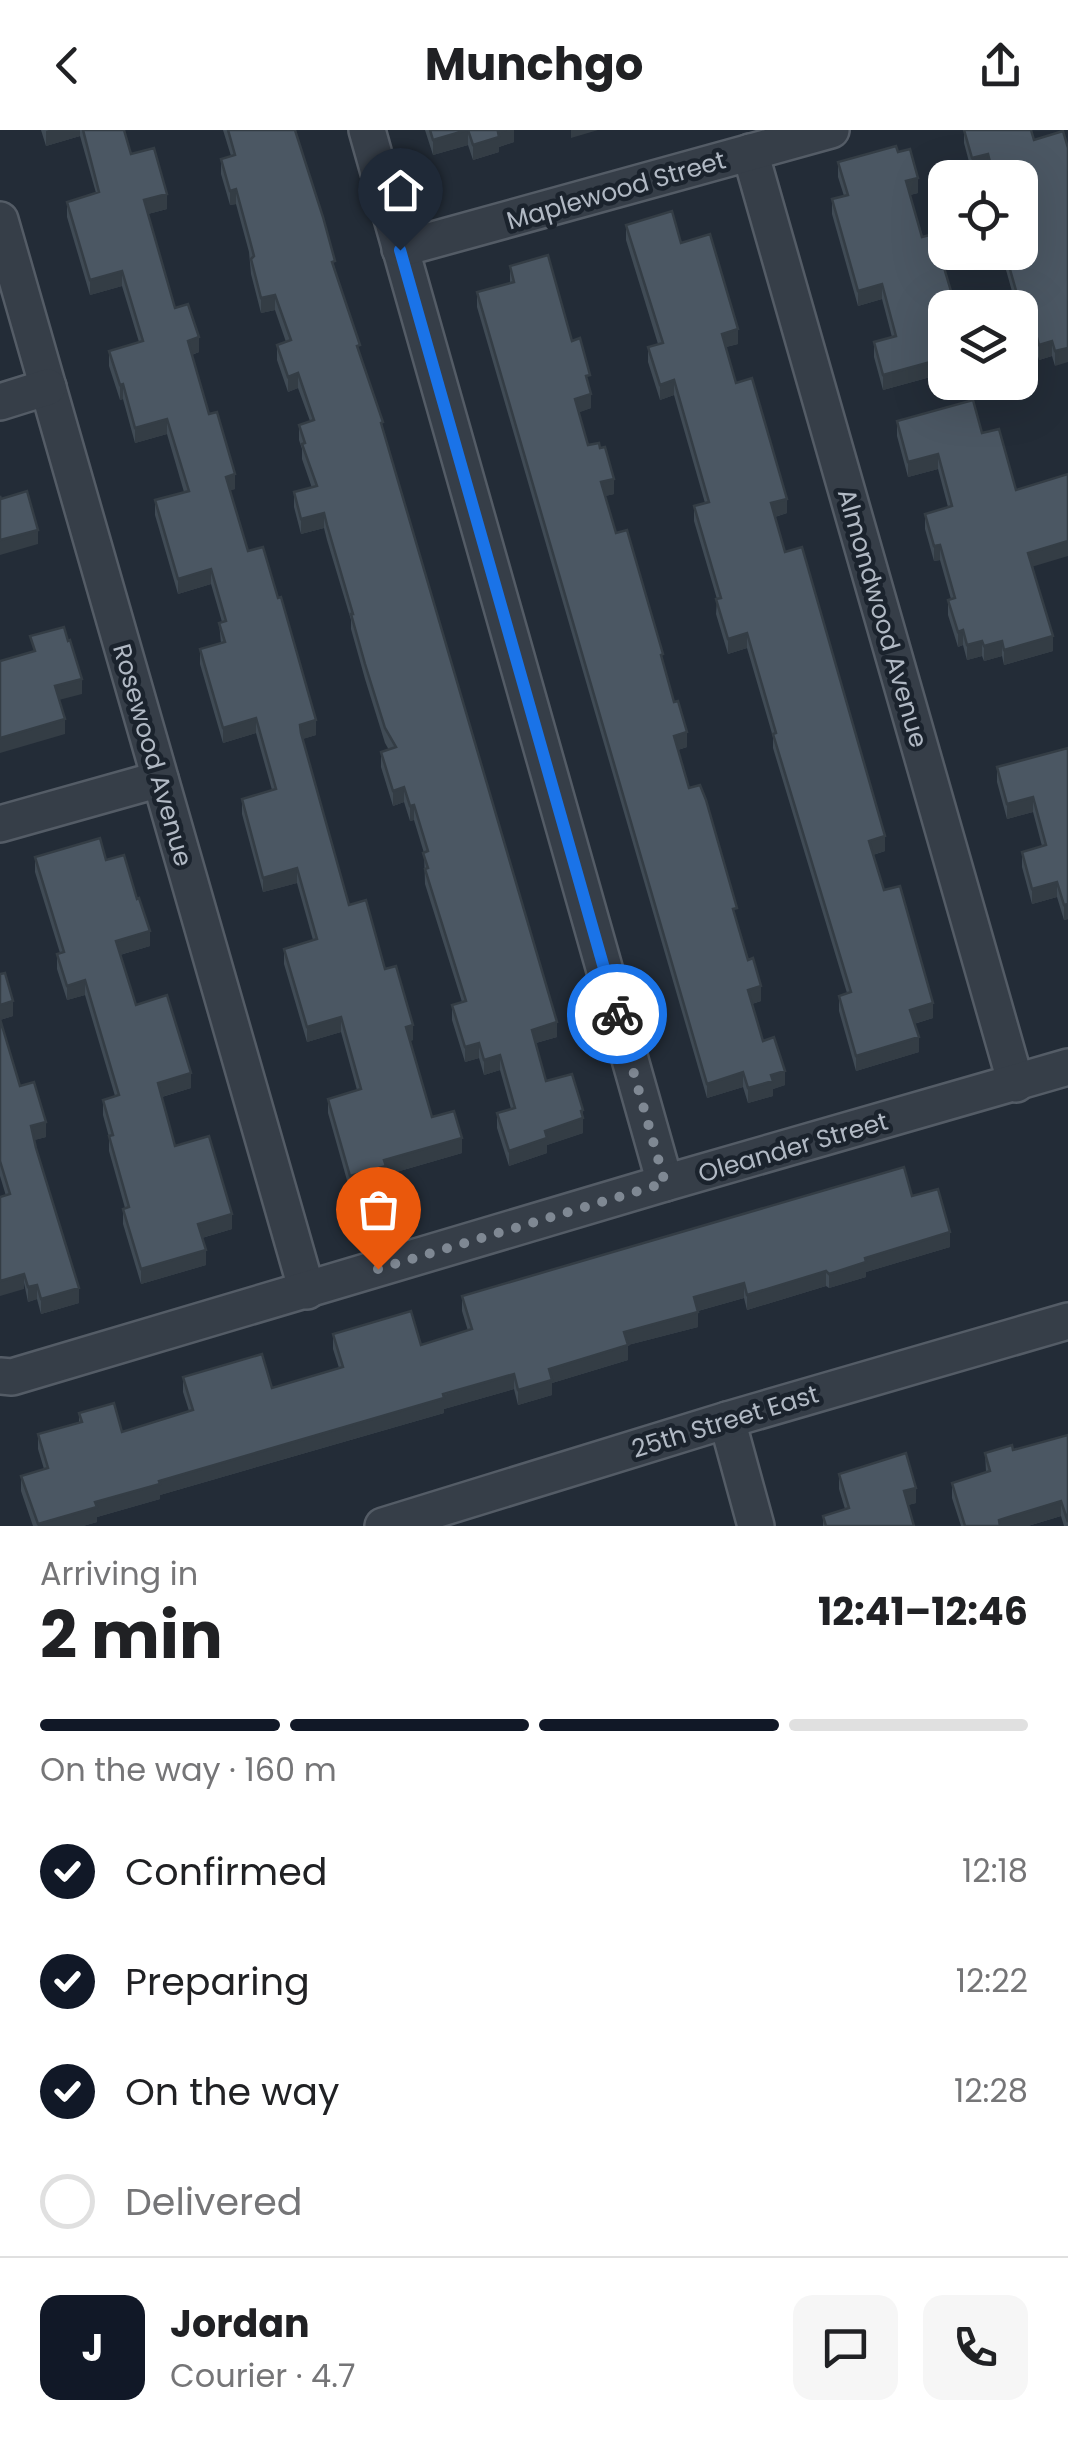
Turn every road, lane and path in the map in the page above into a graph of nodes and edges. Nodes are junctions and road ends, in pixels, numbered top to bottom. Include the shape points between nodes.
1 (367, 130) edge
2 (831, 130) edge
3 (750, 152) junction
4 (0, 220) edge
5 (400, 250) junction
6 (48, 387) junction
7 (0, 402) edge
8 (160, 778) junction
9 (0, 824) edge
10 (1068, 1068) edge
11 (1016, 1084) junction
12 (665, 1183) junction
13 (306, 1291) junction
14 (1068, 1321) edge
15 (0, 1376) edge
16 (726, 1420) junction
17 (382, 1526) edge
18 (756, 1526) edge

1 - 5 street
2 - 3 street, Maplewood Street
3 - 5 street, Maplewood Street
3 - 11 street, Almondwood Avenue
4 - 6 street, Rosewood Avenue
5 - 12 street
6 - 7 street
6 - 8 street, Rosewood Avenue
8 - 9 street
8 - 13 street, Rosewood Avenue
10 - 11 street, Oleander Street
11 - 12 street, Oleander Street
12 - 13 street, Oleander Street
13 - 15 street, Oleander Street
14 - 16 street, 25th Street East
16 - 17 street, 25th Street East
16 - 18 street

